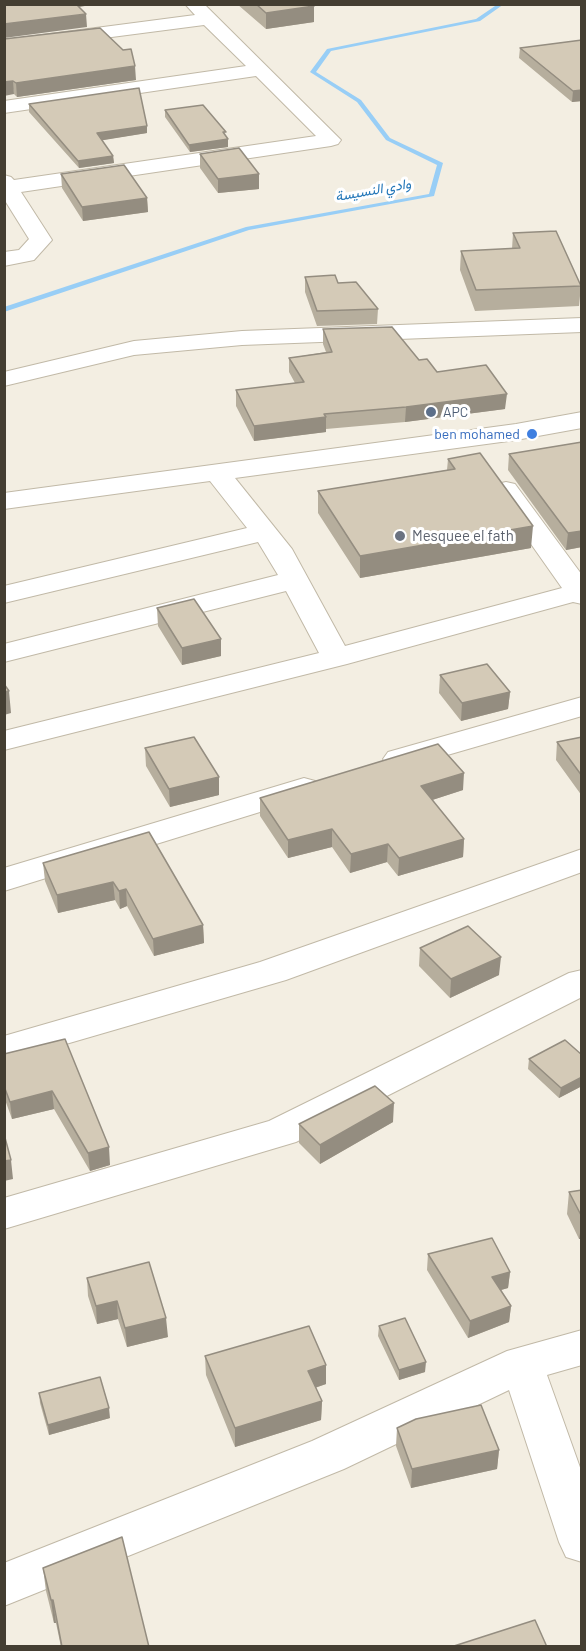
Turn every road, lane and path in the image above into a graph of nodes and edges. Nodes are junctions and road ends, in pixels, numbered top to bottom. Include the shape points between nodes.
1 (193, 4) edge
2 (208, 19) junction
3 (4, 46) edge
4 (260, 70) junction
5 (4, 106) edge
6 (6, 185) edge
7 (4, 258) edge
8 (582, 325) edge
9 (4, 379) edge
10 (582, 420) edge
11 (480, 454) junction
12 (216, 472) junction
13 (4, 501) edge
14 (264, 532) junction
15 (294, 580) junction
16 (4, 594) edge
17 (580, 594) edge
18 (4, 653) edge
19 (336, 658) junction
20 (582, 706) edge
21 (4, 741) edge
22 (375, 766) edge
23 (330, 780) edge
24 (582, 860) edge
25 (4, 880) edge
26 (582, 982) edge
27 (4, 1049) edge
28 (4, 1214) edge
29 (582, 1347) edge
30 (522, 1364) junction
31 (582, 1542) edge
32 (4, 1586) edge

1 - 2 street
2 - 3 street
2 - 4 street
4 - 5 street
4 - 6 street via 331,140
6 - 7 street via 41,240 26,255
8 - 9 street via 242,338 134,348
10 - 11 street
11 - 12 street
11 - 17 street
12 - 13 street
12 - 14 street
14 - 15 street
14 - 16 street
15 - 18 street
15 - 19 street
17 - 19 street
19 - 21 street
20 - 22 street
23 - 25 street
24 - 27 street via 273,971
26 - 28 street via 282,1132
29 - 30 street
30 - 31 street
30 - 32 street via 328,1455

